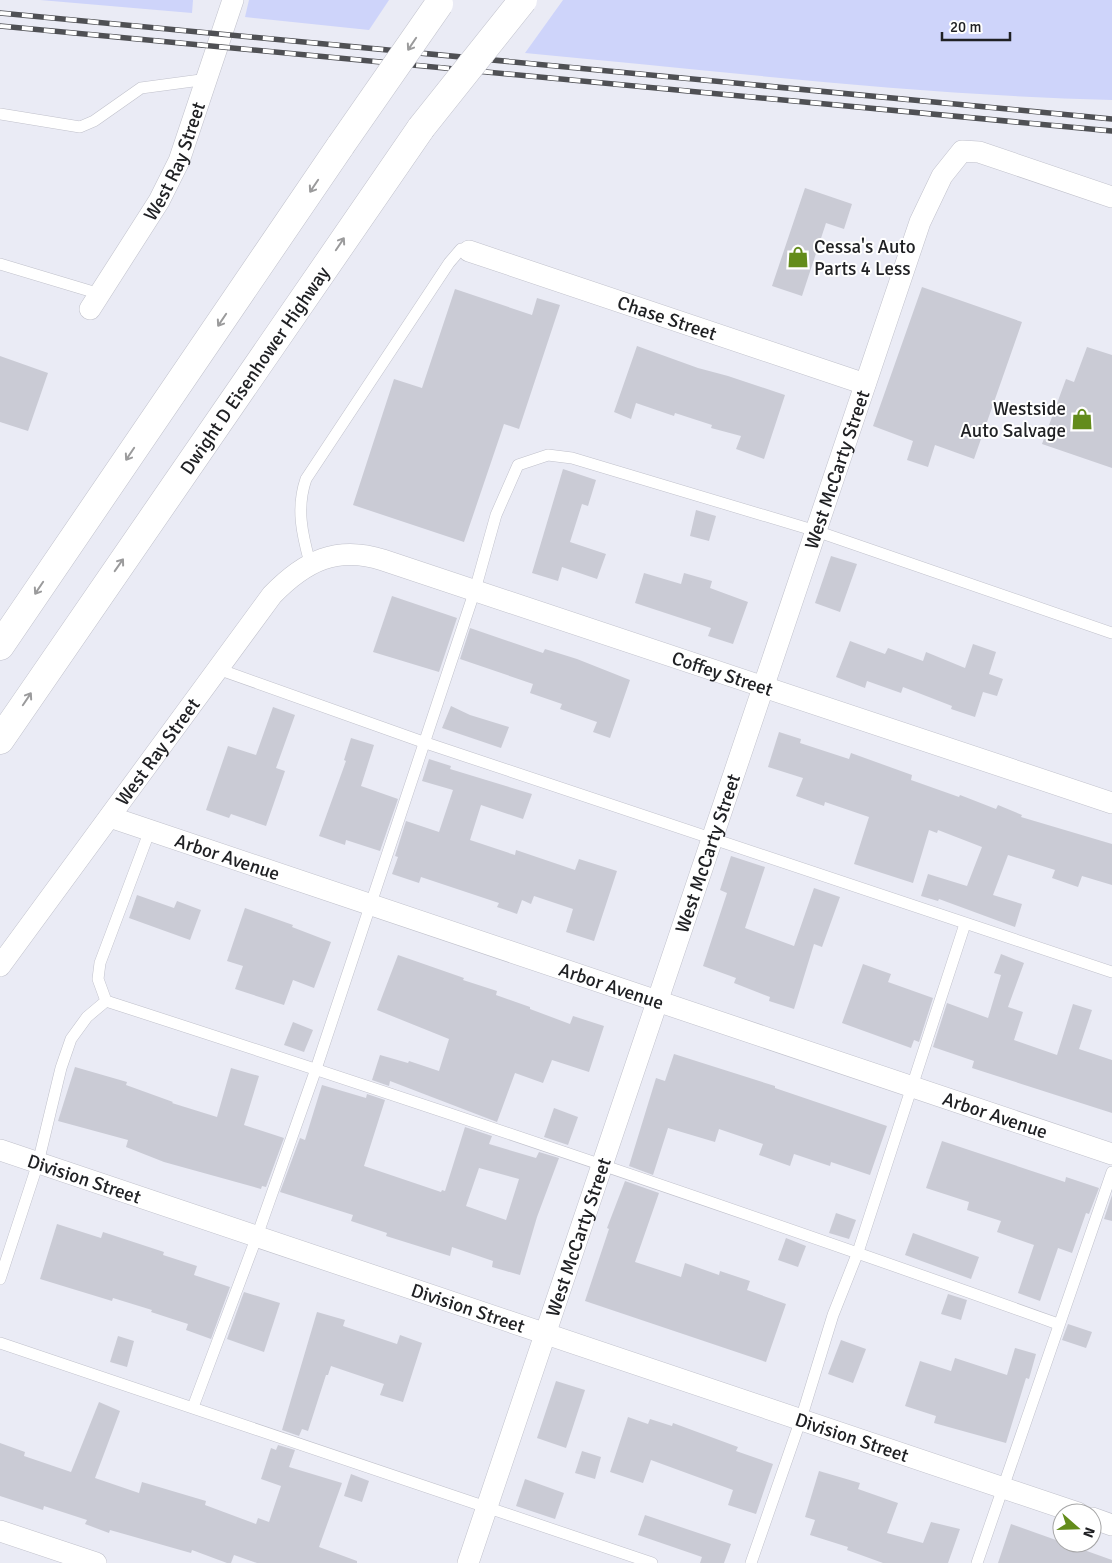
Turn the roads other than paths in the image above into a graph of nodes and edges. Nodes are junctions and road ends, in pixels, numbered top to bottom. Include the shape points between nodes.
1 (233, 0) edge
2 (442, 0) edge
3 (509, 0) edge
4 (523, 0) edge
5 (208, 79) junction
6 (0, 114) edge
7 (421, 128) junction
8 (1112, 197) edge
9 (469, 250) joint
10 (0, 264) edge
11 (95, 302) joint
12 (865, 384) junction
13 (816, 531) junction
14 (332, 556) joint
15 (310, 563) junction
16 (475, 590) junction
17 (1112, 634) edge
18 (0, 646) edge
19 (218, 669) junction
20 (763, 687) junction
21 (0, 740) edge
22 (423, 742) junction
23 (1112, 803) edge
24 (110, 817) junction
25 (150, 830) junction
26 (712, 838) junction
27 (369, 904) junction
28 (965, 924) junction
29 (0, 966) edge
30 (1112, 972) edge
31 (106, 1001) junction
32 (658, 1001) junction
33 (316, 1069) junction
34 (911, 1086) junction
35 (0, 1150) edge
36 (1112, 1154) edge
37 (38, 1163) junction
38 (602, 1166) junction
39 (1112, 1172) edge
40 (257, 1236) junction
41 (858, 1252) junction
42 (0, 1279) edge
43 (1058, 1324) junction
44 (546, 1333) junction
45 (0, 1343) edge
46 (193, 1407) junction
47 (801, 1419) junction
48 (1004, 1487) junction
49 (1052, 1504) edge
50 (487, 1508) junction
51 (0, 1531) edge
52 (96, 1563) edge
53 (468, 1563) edge
54 (652, 1563) edge
55 (751, 1563) edge
56 (977, 1563) edge

1 - 5 street, West Ray Street
2 -> 18 highway, bridge
3 - 7 highway, Dwight D Eisenhower Highway, bridge
4 - 7 highway, bridge
5 - 6 lane via 141,88 80,127
5 - 11 street, West Ray Street via 169,181
21 -> 7 highway, Dwight D Eisenhower Highway
8 - 12 street, West McCarty Street via 980,152 962,151 942,176 920,222
9 - 12 street, Chase Street
9 - 15 lane via 456,252 448,263 306,479 300,510 301,529
10 - 11 lane
12 - 13 street, West McCarty Street
13 - 16 lane via 572,458 548,454 518,465 496,515
13 - 17 lane
13 - 20 street, West McCarty Street
14 - 15 street, West Ray Street
14 - 16 street, Coffey Street via 368,555
15 - 19 street, West Ray Street via 272,595
16 - 20 street, Coffey Street
16 - 22 lane
19 - 22 lane
19 - 24 street, West Ray Street
20 - 23 street, Coffey Street
20 - 26 street, West McCarty Street
22 - 26 lane
22 - 27 lane
24 - 25 street, Arbor Avenue
24 - 29 street, West Ray Street
25 - 27 street, Arbor Avenue
25 - 31 lane via 100,963 98,979
26 - 28 lane
26 - 32 street, West McCarty Street
27 - 32 street, Arbor Avenue
27 - 33 lane
28 - 30 lane
28 - 34 lane
31 - 33 lane
31 - 37 lane via 71,1039
32 - 34 street, Arbor Avenue
32 - 38 street, West McCarty Street
33 - 38 lane
33 - 40 lane
34 - 36 street, Arbor Avenue
34 - 41 lane
35 - 37 street, Division Street
37 - 40 street, Division Street
37 - 42 lane
38 - 41 lane
38 - 44 street, West McCarty Street
39 - 43 lane
40 - 44 street, Division Street
40 - 46 lane
41 - 43 lane
41 - 47 lane via 833,1315
43 - 48 lane
44 - 47 street, Division Street
44 - 50 street, West McCarty Street
45 - 46 lane
46 - 50 lane
47 - 48 street, Division Street
47 - 55 lane
48 - 49 street, Division Street
48 - 56 lane
50 - 53 street, West McCarty Street
50 - 54 lane
51 - 52 street

